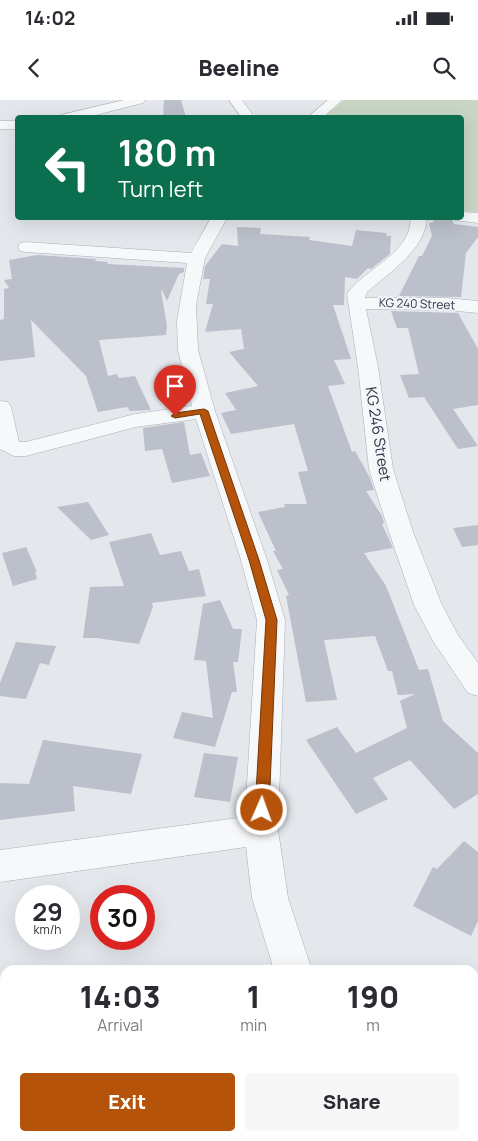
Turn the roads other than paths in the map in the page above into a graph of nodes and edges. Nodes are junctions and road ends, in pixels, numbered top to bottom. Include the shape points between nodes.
1 (83, 100) edge
2 (139, 100) edge
3 (235, 100) edge
4 (336, 100) edge
5 (75, 115) edge
6 (78, 115) edge
7 (247, 115) edge
8 (317, 115) edge
9 (0, 124) edge
10 (15, 125) edge
11 (464, 217) edge
12 (478, 218) edge
13 (218, 220) edge
14 (419, 220) edge
15 (26, 246) dead end
16 (196, 258) junction
17 (356, 303) junction
18 (478, 307) edge
19 (0, 407) edge
20 (204, 411) junction
21 (478, 685) edge
22 (262, 830) junction
23 (0, 866) edge
24 (291, 965) edge

1 - 5 street
2 - 6 street
3 - 7 street
4 - 8 street
9 - 10 street
11 - 12 street
13 - 16 street
14 - 17 street via 416,234 399,256 361,288 356,294
15 - 16 street
16 - 20 street via 186,320 188,350
17 - 18 street, KG 240 Street
17 - 21 street, KG 246 Street via 381,470 395,514 428,605
19 - 20 street via 6,444 26,450 136,421
20 - 22 street via 271,620
22 - 23 street
22 - 24 street via 270,898

